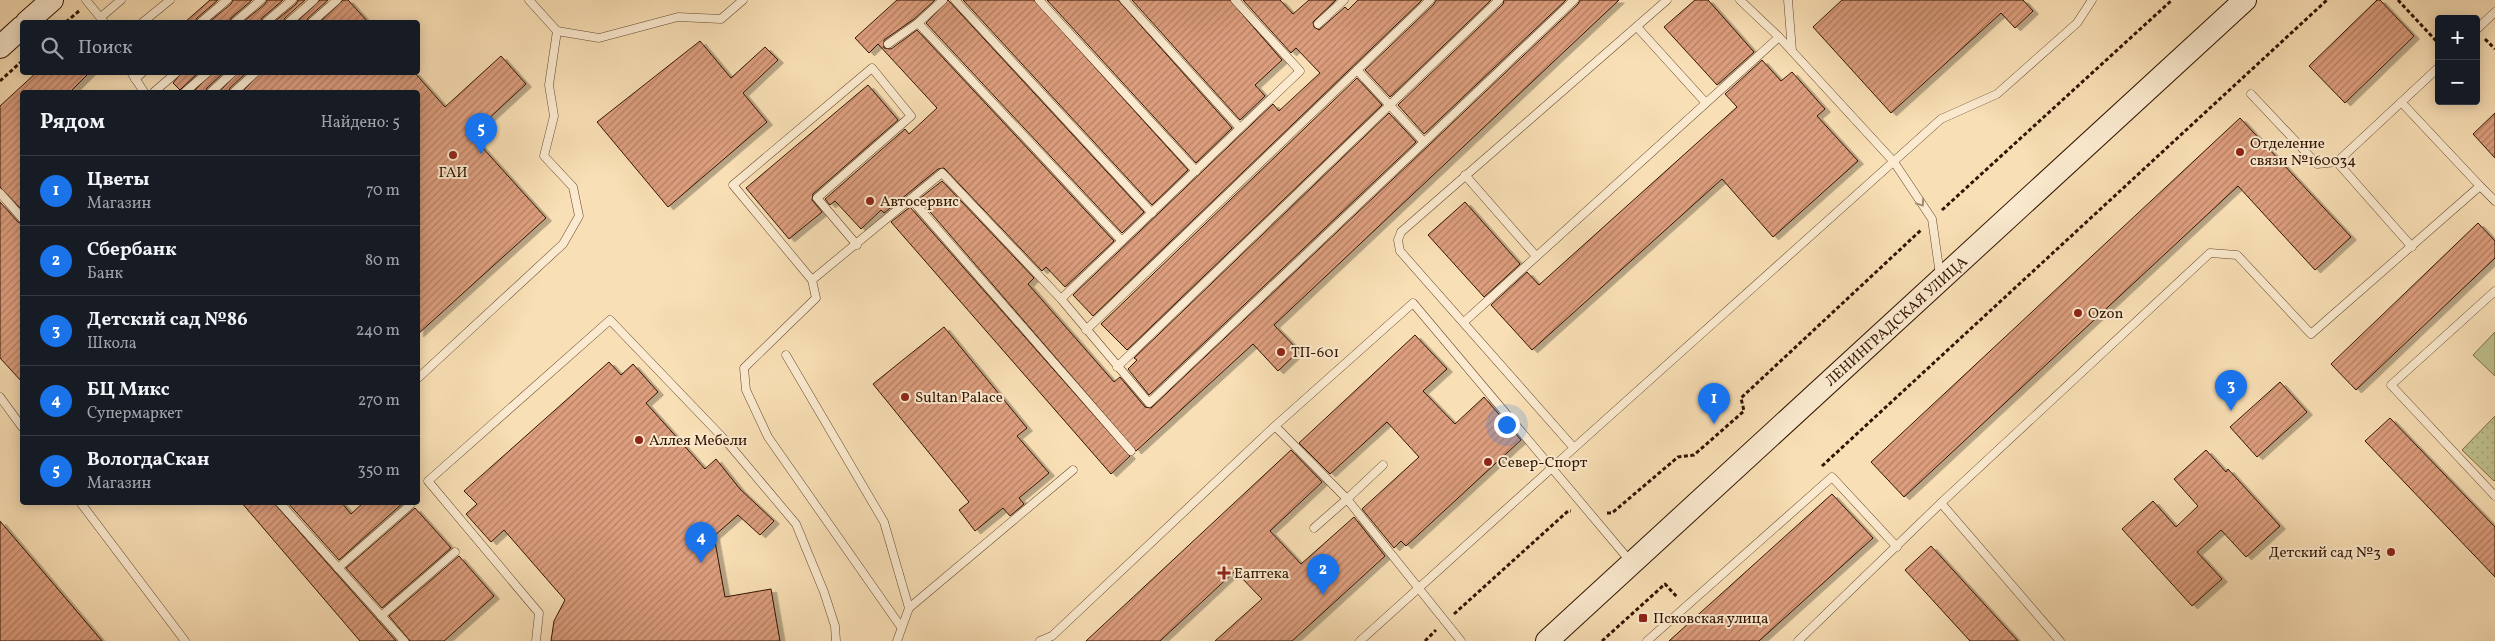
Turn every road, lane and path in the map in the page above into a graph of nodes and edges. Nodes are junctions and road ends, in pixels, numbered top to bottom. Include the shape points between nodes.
1 (52, 0) edge
2 (86, 0) edge
3 (121, 0) edge
4 (170, 0) edge
5 (227, 0) edge
6 (261, 0) edge
7 (292, 0) edge
8 (314, 0) edge
9 (337, 0) edge
10 (529, 0) edge
11 (743, 0) edge
12 (943, 0) edge
13 (955, 0) edge
14 (1039, 0) edge
15 (1124, 0) edge
16 (1235, 0) edge
17 (1344, 0) edge
18 (1430, 0) edge
19 (1499, 0) edge
20 (1574, 0) edge
21 (1667, 0) edge
22 (1740, 0) edge
23 (1788, 0) edge
24 (2092, 0) edge
25 (2172, 0) edge
26 (2245, 0) edge
27 (2327, 0) edge
28 (2398, 0) edge
29 (2495, 12) edge
30 (29, 20) edge
31 (102, 20) edge
32 (145, 20) edge
33 (203, 20) edge
34 (237, 20) edge
35 (268, 20) edge
36 (291, 20) edge
37 (314, 20) edge
38 (918, 23) junction
39 (1318, 24) dead end
40 (2480, 26) edge
41 (1637, 27) junction
42 (20, 29) edge
43 (557, 31) junction
44 (1779, 37) junction
45 (2435, 40) edge
46 (888, 44) dead end
47 (0, 47) edge
48 (1792, 51) junction
49 (20, 63) edge
50 (1357, 70) junction
51 (2435, 71) edge
52 (174, 75) edge
53 (205, 75) edge
54 (230, 75) edge
55 (253, 75) edge
56 (133, 76) edge
57 (0, 82) edge
58 (143, 90) edge
59 (156, 90) edge
60 (187, 90) edge
61 (213, 90) edge
62 (236, 90) edge
63 (2251, 94) dead end
64 (1705, 102) junction
65 (2402, 103) junction
66 (1388, 104) junction
67 (1240, 128) junction
68 (1423, 142) junction
69 (1894, 162) junction
70 (2337, 162) junction
71 (1196, 171) junction
72 (1465, 175) junction
73 (2480, 186) junction
74 (0, 193) edge
75 (911, 199) junction
76 (2495, 200) edge
77 (1152, 213) junction
78 (20, 216) edge
79 (1932, 219) junction
80 (1122, 241) junction
81 (857, 245) junction
82 (2412, 247) junction
83 (1536, 256) junction
84 (812, 280) junction
85 (1941, 280) junction
86 (2495, 291) edge
87 (1061, 299) junction
88 (1464, 322) junction
89 (1086, 330) junction
90 (786, 355) dead end
91 (1117, 367) junction
92 (420, 376) edge
93 (0, 397) edge
94 (20, 424) edge
95 (1275, 426) junction
96 (1574, 448) junction
97 (1131, 451) dead end
98 (1383, 465) dead end
99 (1554, 468) junction
100 (1073, 470) dead end
101 (1817, 470) dead end
102 (2495, 496) edge
103 (1347, 499) junction
104 (1941, 503) junction
105 (82, 505) edge
106 (282, 505) edge
107 (410, 505) dead end
108 (1590, 512) junction
109 (1314, 528) dead end
110 (1897, 547) junction
111 (455, 552) dead end
112 (1632, 562) junction
113 (338, 568) junction
114 (1418, 588) junction
115 (1680, 600) dead end
116 (909, 608) junction
117 (381, 616) junction
118 (1445, 622) junction
119 (901, 627) junction
120 (185, 641) edge
121 (404, 641) edge
122 (536, 641) edge
123 (836, 641) edge
124 (897, 641) edge
125 (1040, 641) edge
126 (1360, 641) edge
127 (1425, 641) edge
128 (1461, 641) edge
129 (1547, 641) edge
130 (1602, 641) edge
131 (1647, 641) edge
132 (1798, 641) edge
133 (2060, 641) edge

1 - 30 main road
2 - 31 lane
3 - 31 lane
4 - 32 lane
5 - 33 lane
6 - 34 lane
7 - 35 lane
8 - 36 lane
9 - 37 lane
10 - 43 lane
11 - 43 lane via 721,19 678,17 599,38
12 - 38 lane
13 - 77 lane
14 - 71 lane
15 - 67 lane
16 - 67 lane via 1300,71
17 - 39 lane
18 - 50 lane
19 - 66 lane
20 - 68 lane
21 - 41 lane
22 - 44 lane
23 - 48 lane
24 - 69 lane via 2077,22 1997,94 1941,119
25 - 79 path
26 - 85 main road, ЛЕНИНГРАДСКАЯ УЛИЦА
27 - 101 path
28 - 45 path
29 - 40 lane
38 - 46 lane
38 - 80 lane
41 - 64 lane
41 - 72 lane
42 - 47 main road
43 - 92 lane via 550,85 554,116 544,156 573,186 579,216 563,244
44 - 48 lane
44 - 64 lane
48 - 69 lane
49 - 57 path
50 - 66 lane
50 - 89 lane
51 - 65 lane
52 - 59 lane
53 - 60 lane
54 - 61 lane
55 - 62 lane
56 - 58 lane
63 - 70 lane via 2317,164
64 - 83 lane
65 - 70 lane
65 - 73 lane
66 - 68 lane
66 - 91 lane
67 - 71 lane
68 - 91 lane via 1149,403
69 -> 79 lane
69 - 96 lane
70 - 82 lane
71 - 77 lane
72 - 83 lane
72 - 88 lane via 1401,232 1398,240 1400,251
73 - 76 lane
73 - 82 lane
74 - 78 lane
75 - 81 lane
75 - 87 lane via 942,173
75 - 97 lane
77 - 80 lane
79 - 85 lane
79 - 108 path via 1741,398 1744,411 1694,455 1678,457 1612,513
80 - 87 lane
81 - 84 lane
81 - 84 lane via 817,198 911,116 872,68 733,186
82 - 104 lane via 2311,334 2237,255 2210,253
83 - 88 lane
84 - 119 lane via 816,298 744,368 746,390 768,437
85 - 112 main road, ЛЕНИНГРАДСКАЯ УЛИЦА
86 - 102 lane via 2391,385
87 - 89 lane
88 - 96 lane
89 - 91 lane
90 - 116 lane via 884,522
93 - 94 lane
95 - 99 lane via 1413,303
95 - 103 lane
95 - 125 lane via 1052,636
96 - 99 lane
98 - 103 lane
99 - 108 lane
99 - 114 lane
100 - 116 lane
103 - 109 lane
103 - 114 lane
104 - 110 lane
104 - 133 lane
105 - 120 lane
106 - 113 lane
107 - 113 lane
108 - 112 lane
108 - 118 path via 1568,511
110 - 131 lane via 1832,478
110 - 132 lane
111 - 117 lane
112 - 129 main road, ЛЕНИНГРАДСКАЯ УЛИЦА
113 - 117 lane
114 - 118 lane
114 - 126 lane
115 - 130 path via 1665,584
116 - 119 lane
117 - 121 lane
118 - 127 path
118 - 128 lane
119 - 124 lane
122 - 123 lane via 539,612 428,481 610,320 727,442 796,524 827,600

